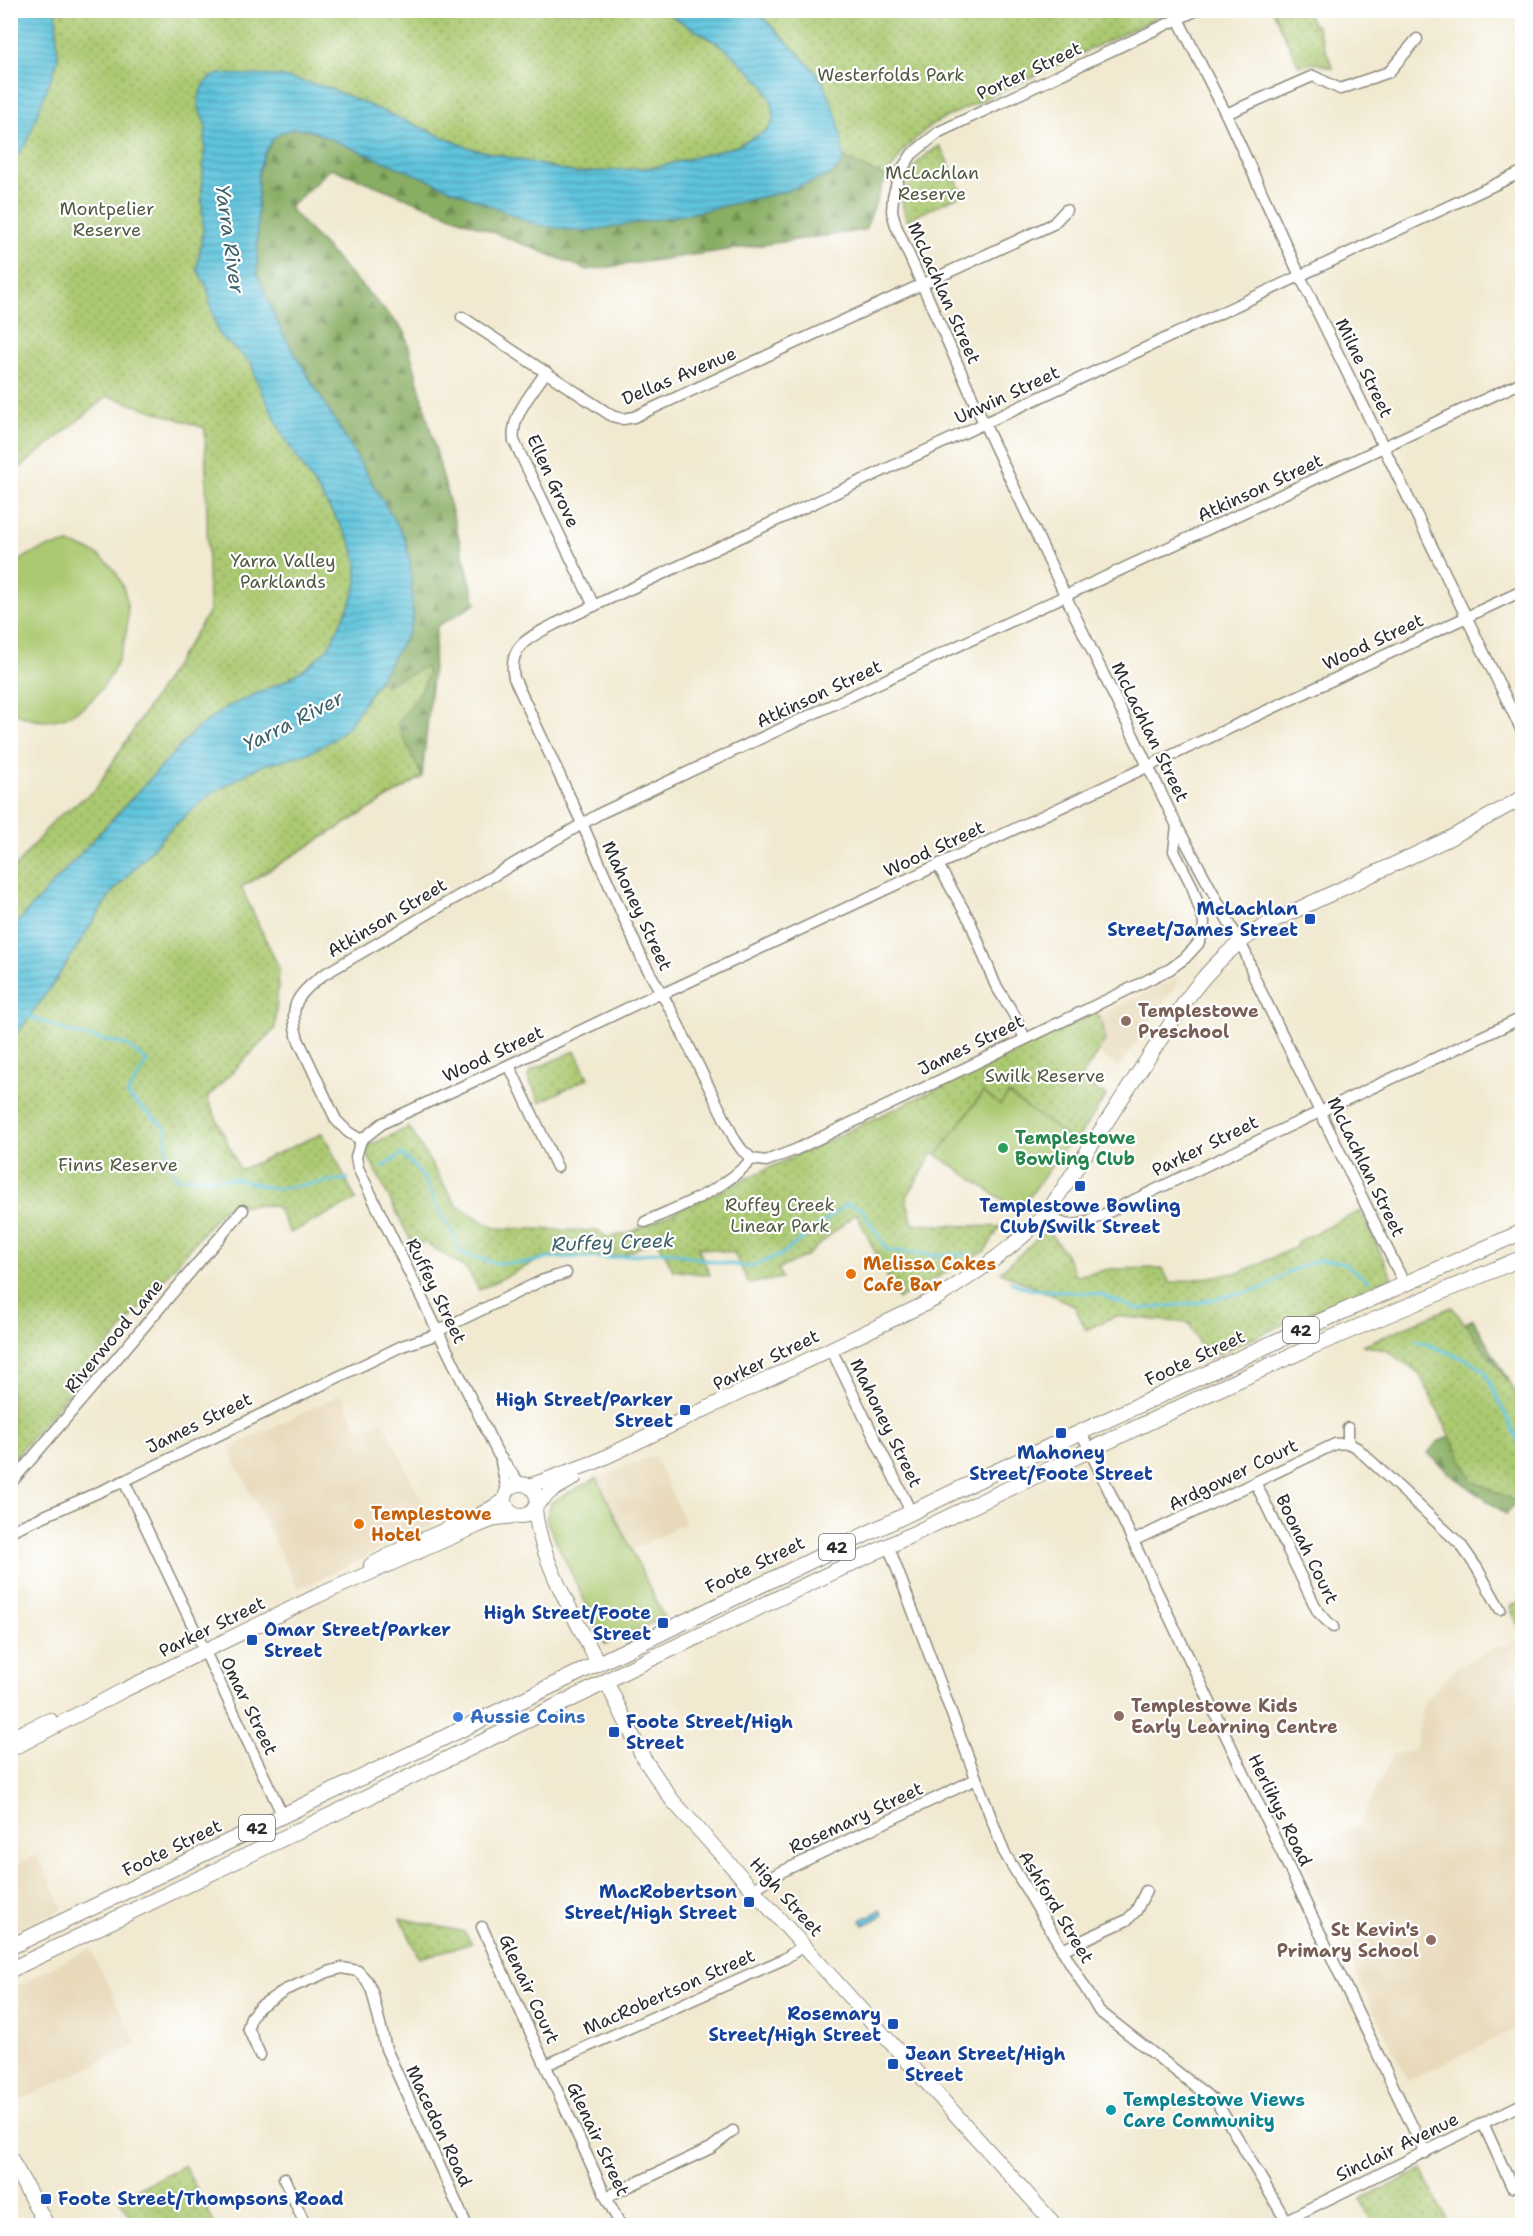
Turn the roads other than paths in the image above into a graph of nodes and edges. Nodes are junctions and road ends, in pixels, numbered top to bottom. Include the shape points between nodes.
1 (1197, 10) edge
2 (1178, 19) junction
3 (1417, 39) dead end
4 (1226, 114) junction
5 (1522, 172) edge
6 (895, 184) joint
7 (1066, 210) dead end
8 (1300, 276) junction
9 (921, 285) junction
10 (462, 317) dead end
11 (546, 372) junction
12 (1522, 382) edge
13 (985, 424) junction
14 (1384, 448) junction
15 (1522, 591) edge
16 (1066, 597) junction
17 (594, 606) junction
18 (1467, 617) junction
19 (513, 658) joint
20 (1522, 730) edge
21 (1147, 766) junction
22 (1522, 798) edge
23 (1522, 808) edge
24 (582, 824) junction
25 (1177, 826) junction
26 (1450, 838) junction
27 (938, 865) junction
28 (1238, 942) junction
29 (661, 993) junction
30 (1522, 1018) edge
31 (1025, 1039) junction
32 (509, 1065) junction
33 (1320, 1112) junction
34 (362, 1140) junction
35 (752, 1159) junction
36 (557, 1167) dead end
37 (243, 1210) dead end
38 (1047, 1213) junction
39 (645, 1222) dead end
40 (1522, 1232) edge
41 (1522, 1258) edge
42 (566, 1273) dead end
43 (1405, 1285) junction
44 (1413, 1304) junction
45 (437, 1330) junction
46 (831, 1348) junction
47 (1348, 1428) dead end
48 (1081, 1432) junction
49 (1348, 1443) junction
50 (1089, 1449) junction
51 (498, 1454) junction
52 (595, 1462) junction
53 (124, 1480) junction
54 (1256, 1482) junction
55 (10, 1484) edge
56 (524, 1485) junction
57 (506, 1496) junction
58 (536, 1506) junction
59 (911, 1512) junction
60 (516, 1516) junction
61 (10, 1531) edge
62 (1133, 1541) junction
63 (888, 1545) junction
64 (546, 1555) junction
65 (317, 1596) junction
66 (1500, 1609) dead end
67 (1333, 1627) dead end
68 (204, 1651) junction
69 (598, 1663) junction
70 (606, 1681) junction
71 (122, 1691) junction
72 (10, 1738) edge
73 (10, 1750) edge
74 (976, 1779) junction
75 (283, 1816) junction
76 (753, 1890) junction
77 (1146, 1891) dead end
78 (482, 1927) dead end
79 (803, 1946) junction
80 (10, 1947) edge
81 (1062, 1950) junction
82 (13, 1970) edge
83 (260, 2055) dead end
84 (546, 2066) junction
85 (1522, 2104) edge
86 (1483, 2123) junction
87 (732, 2131) dead end
88 (1425, 2153) junction
89 (10, 2158) edge
90 (284, 2178) dead end
91 (10, 2181) edge
92 (1512, 2187) dead end
93 (606, 2197) junction
94 (1288, 2223) edge
95 (35, 2226) edge
96 (47, 2226) edge
97 (306, 2226) edge
98 (467, 2226) edge
99 (621, 2226) edge
100 (1056, 2226) edge

1 - 2 street, Porter Street
2 - 4 street, Milne Street
2 - 6 street, Porter Street via 939,132 912,154
3 - 4 street via 1389,72 1340,89 1313,76
4 - 8 street, Milne Street
5 - 8 street, Unwin Street
6 - 9 street, McLachlan Street via 892,211
7 - 9 street, Dellas Avenue via 1053,224
8 - 13 street, Unwin Street
8 - 14 street, Milne Street
9 - 11 street, Dellas Avenue via 634,417 612,416
9 - 13 street, McLachlan Street
10 - 11 street, Dellas Avenue
11 - 17 street, Ellen Grove via 515,420 514,441
12 - 14 street, Atkinson Street
13 - 16 street, McLachlan Street
13 - 17 street, Unwin Street
14 - 16 street, Atkinson Street
14 - 18 street, Milne Street
15 - 18 street, Wood Street
16 - 21 street, McLachlan Street
16 - 24 street, Atkinson Street
17 - 19 street, Unwin Street via 531,637
18 - 20 street, Milne Street
18 - 21 street, Wood Street
19 - 24 street, Mahoney Street via 514,678
21 - 25 street, McLachlan Street
21 - 27 street, Wood Street
22 - 26 main road
23 - 26 main road
24 - 29 street, Mahoney Street
24 - 34 street, Atkinson Street via 322,975 302,993 293,1015 298,1040 336,1120
25 - 28 street, McLachlan Street
25 - 31 street, James Street via 1174,851 1204,922 1195,948 1170,969
26 - 28 main road via 1275,920
27 - 29 street, Wood Street
27 - 31 street via 970,921 996,984
28 - 33 street, McLachlan Street
28 - 38 main road via 1186,1000
29 - 32 street, Wood Street
29 - 35 street, Mahoney Street via 735,1140
30 - 33 street, Parker Street
31 - 35 street, James Street via 778,1158
32 - 34 street, Wood Street via 401,1114
32 - 36 street
33 - 38 street, Parker Street via 1088,1222 1074,1226 1059,1223
33 - 43 street, McLachlan Street
34 - 45 street, Ruffey Street via 356,1157 358,1168
35 - 39 street via 715,1190
37 - 55 street, Riverwood Lane
38 - 46 main road, Parker Street via 973,1276 935,1299
40 - 43 main road, Foote Street / 42
41 - 44 main road, 42
42 - 45 street, James Street
43 - 44 main road
43 - 48 main road, Foote Street / 42
44 - 50 main road, 42
45 - 51 street, Ruffey Street
45 - 53 street, James Street
46 - 52 main road, Parker Street
46 - 59 street, Mahoney Street
47 - 49 street
48 - 50 street, Herlihys Road
48 - 59 main road, Foote Street / 42
49 - 54 street, Ardgower Court via 1335,1444
49 - 66 street via 1452,1535 1470,1556
50 - 62 street, Herlihys Road
50 - 63 main road, 42
51 - 56 street, Ruffey Street
51 - 57 street, Ruffey Street
52 - 56 main road, Parker Street
52 - 58 main road, Parker Street via 551,1491
53 - 61 street, James Street
53 - 68 street, Omar Street
54 - 62 street, Ardgower Court
54 - 67 street, Boonah Court via 1318,1612
56 - 57 main road via 515,1485
56 - 58 main road via 536,1494
57 - 60 main road via 507,1510
57 - 65 main road, Parker Street via 486,1512 382,1558
58 - 60 main road via 530,1515
58 - 64 main road, High Street via 537,1527
59 - 69 main road, Foote Street / 42
60 - 64 main road, High Street
60 - 65 main road, Parker Street via 479,1525
62 - 88 street, Herlihys Road
63 - 70 main road, 42
63 - 74 street, Ashford Street
64 - 69 main road, High Street
65 - 68 main road, Parker Street
68 - 71 main road, Parker Street
68 - 75 street, Omar Street
69 - 70 main road, High Street
69 - 75 main road, Foote Street / 42
70 - 76 main road, High Street via 657,1779
70 - 82 main road, 42
71 - 72 main road, Parker Street
71 - 73 main road, Parker Street
74 - 76 street, Rosemary Street via 775,1875
74 - 81 street, Ashford Street via 1004,1852
75 - 80 main road, Foote Street / 42
76 - 79 main road, High Street
77 - 81 street via 1127,1920
78 - 84 street, Glenair Court
79 - 84 street, MacRobertson Street via 784,1959
79 - 100 main road, High Street
81 - 94 street, Ashford Street via 1100,2011 1217,2103
83 - 98 street, Macedon Road via 248,2028 254,2012 314,1976 342,1968 358,1971 367,1981 383,2040
84 - 93 street, Glenair Street
85 - 86 street, Sinclair Avenue
86 - 88 street, Sinclair Avenue
86 - 92 street
87 - 93 street via 711,2148
88 - 94 street, Sinclair Avenue
89 - 96 main road
90 - 97 street
91 - 95 main road
93 - 99 street, Glenair Street

